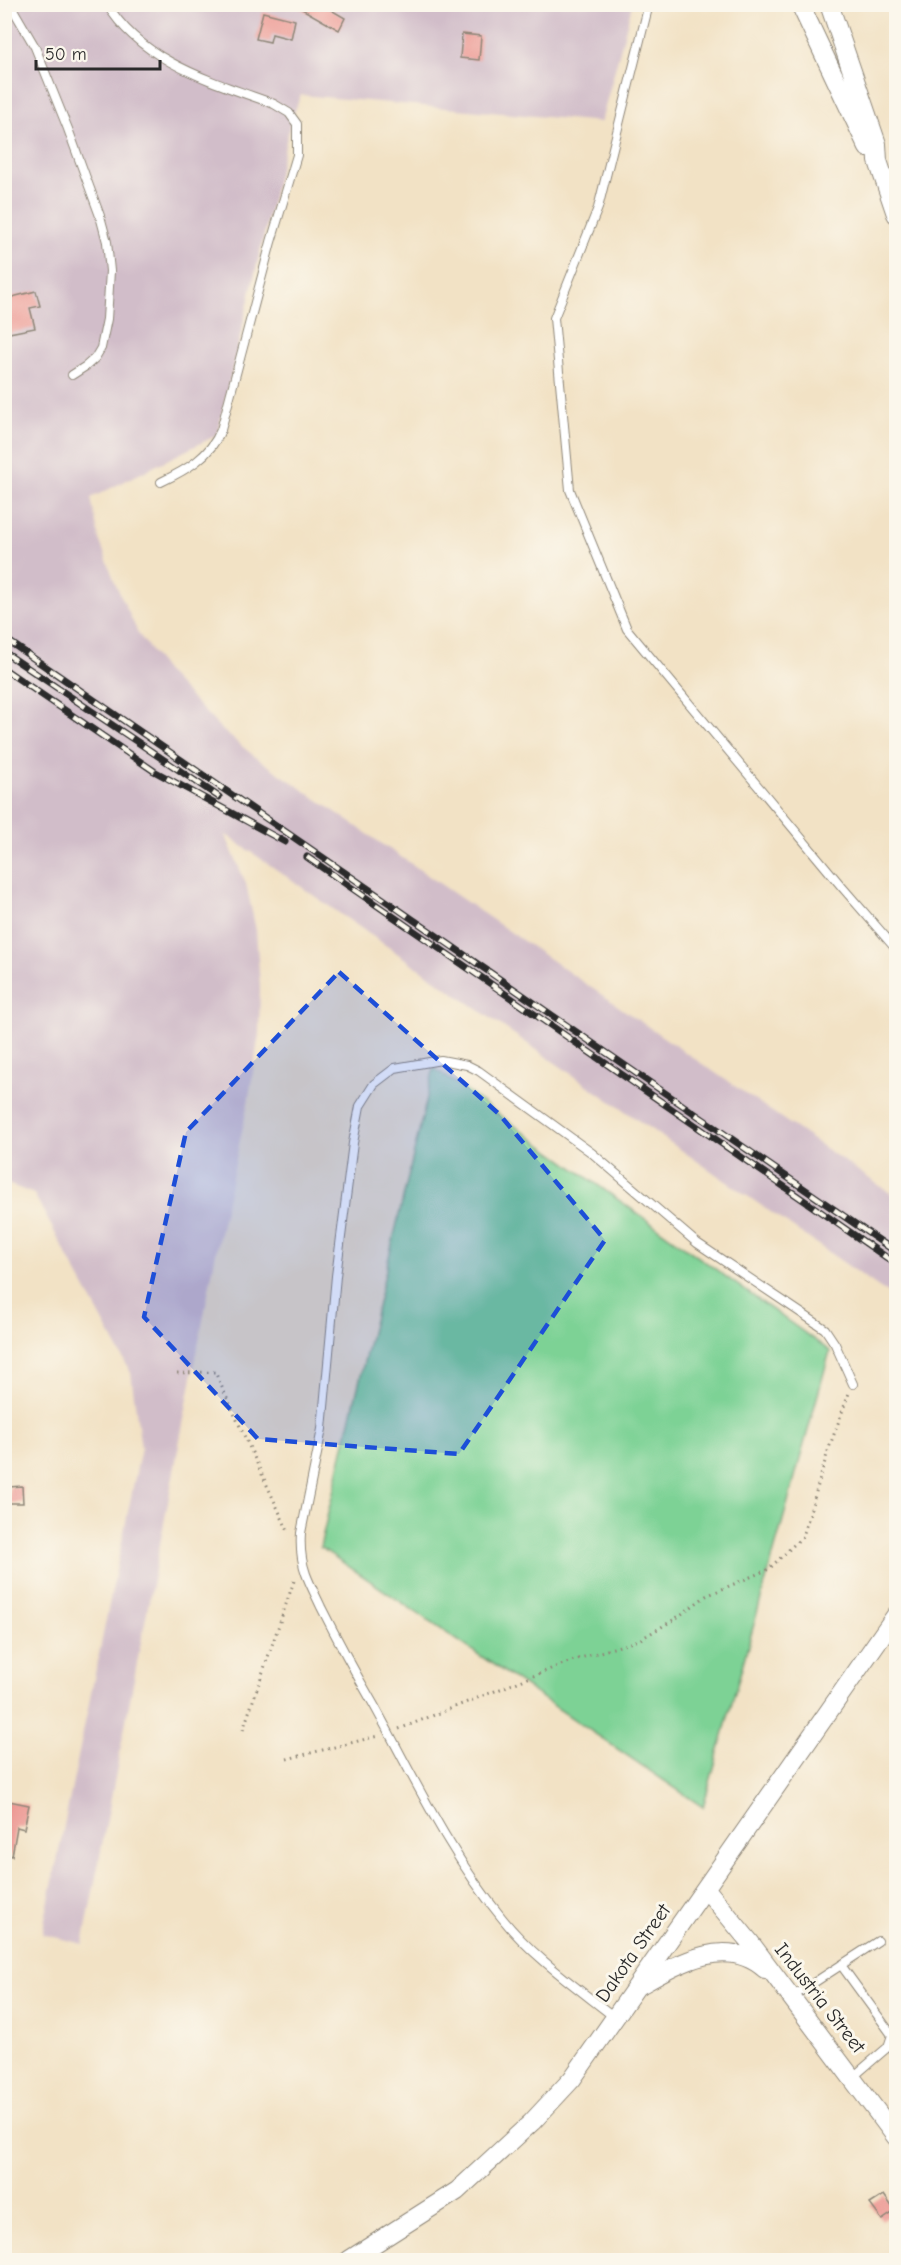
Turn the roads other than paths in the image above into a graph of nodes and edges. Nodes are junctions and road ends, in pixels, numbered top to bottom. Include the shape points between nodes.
1 (10, 4) edge
2 (107, 4) edge
3 (649, 4) edge
4 (800, 4) edge
5 (829, 4) edge
6 (878, 161) junction
7 (897, 214) edge
8 (72, 375) dead end
9 (161, 482) dead end
10 (897, 949) edge
11 (853, 1384) road end
12 (897, 1615) edge
13 (705, 1889) junction
14 (878, 1941) dead end
15 (841, 1965) junction
16 (638, 1986) junction
17 (787, 1992) junction
18 (615, 2018) junction
19 (853, 2077) junction
20 (897, 2137) edge
21 (349, 2260) edge

1 - 8 lane via 35,47 107,242 110,271 104,339 95,358
2 - 9 lane via 127,33 147,49 274,104 289,113 297,124 297,155 221,430 199,460
3 - 10 lane via 598,208 554,318 570,490 627,629
4 - 6 street via 868,149
5 - 6 street via 877,144
6 - 7 street
11 - 18 lane via 825,1329 697,1243 592,1154 479,1071 453,1061 395,1068 374,1084 363,1100 353,1143 336,1276 322,1429 301,1533 306,1574 334,1633 474,1880 502,1919 556,1972
12 - 13 street, Dakota Street
13 - 16 street, Dakota Street
13 - 17 street, Industria Street
14 - 15 lane
15 - 17 lane
15 - 19 lane via 892,2035 888,2048
16 - 17 street via 678,1963 723,1953 763,1966
16 - 18 street, Dakota Street
17 - 19 street, Industria Street
18 - 21 street, Dakota Street via 572,2079 494,2158 457,2191
19 - 20 street, Industria Street

